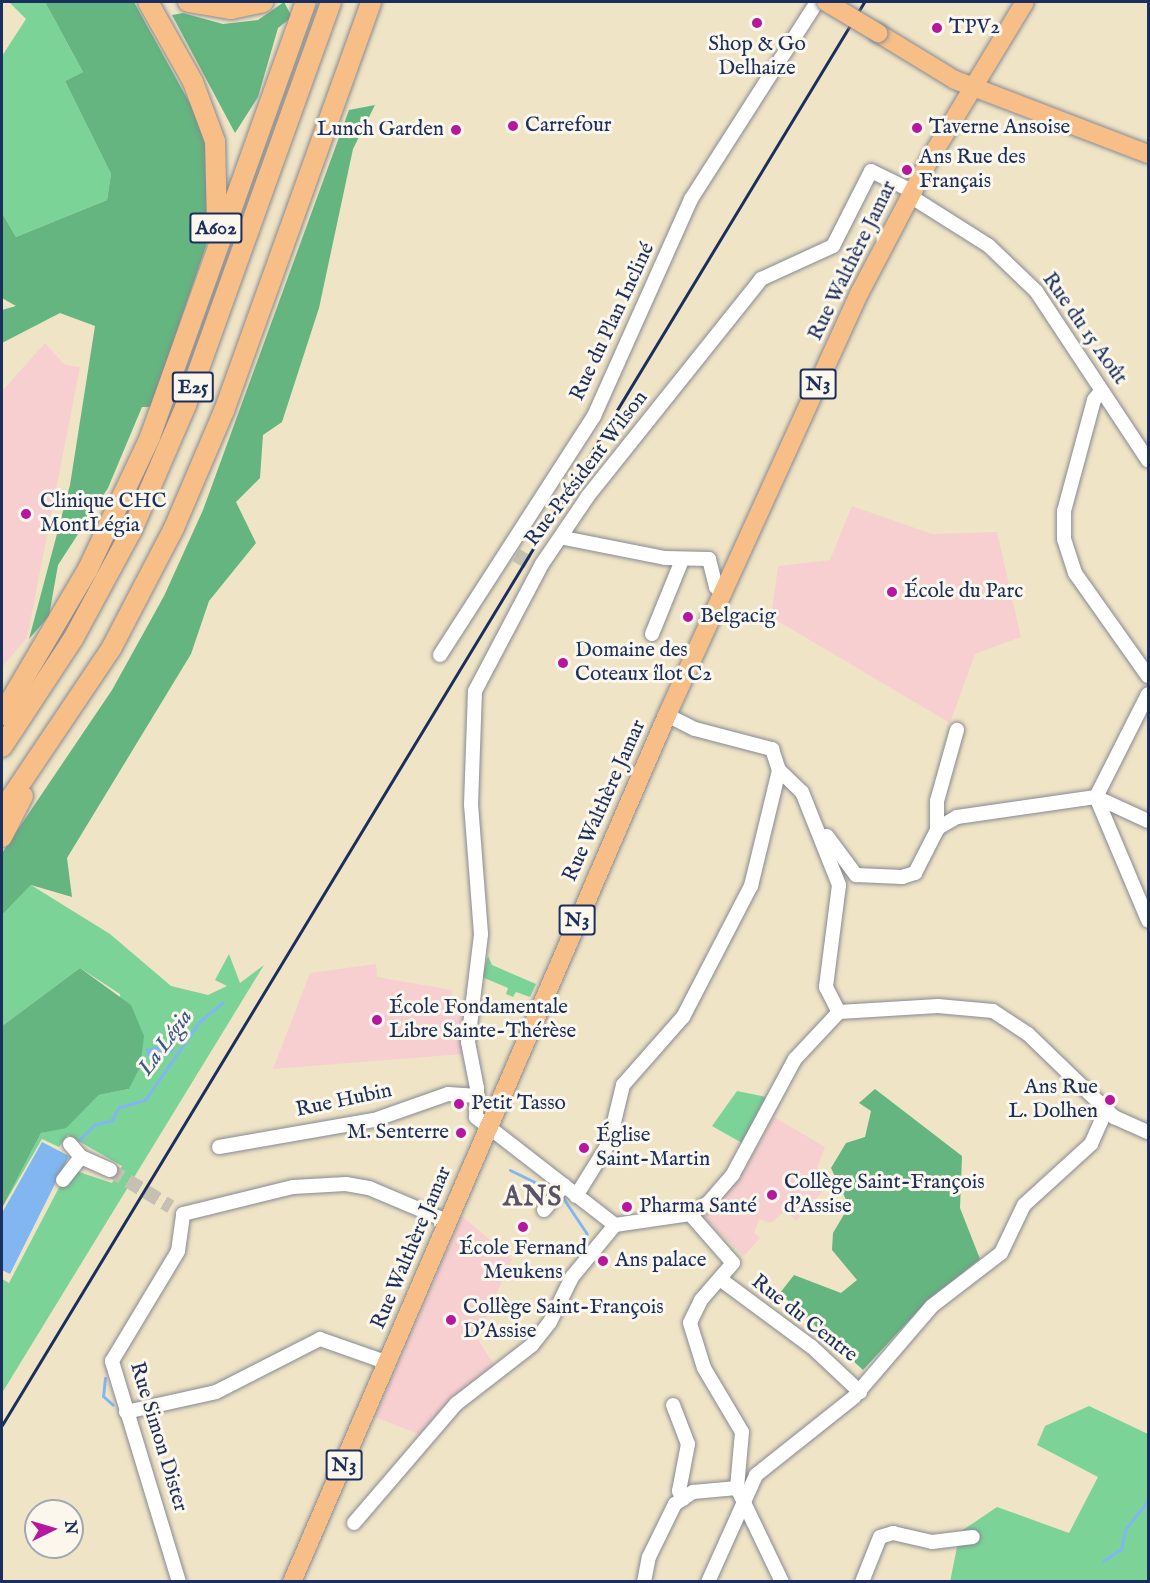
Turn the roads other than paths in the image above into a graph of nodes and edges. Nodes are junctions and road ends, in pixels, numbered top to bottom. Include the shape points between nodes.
1 (148, 2) edge
2 (188, 2) edge
3 (263, 2) edge
4 (306, 2) edge
5 (331, 2) edge
6 (371, 2) edge
7 (817, 2) edge
8 (826, 2) edge
9 (1025, 2) edge
10 (973, 87) junction
11 (1149, 154) edge
12 (911, 193) junction
13 (850, 222) joint
14 (195, 314) junction
15 (1101, 391) junction
16 (1149, 460) edge
17 (564, 538) junction
18 (682, 560) junction
19 (724, 593) junction
20 (652, 634) dead end
21 (440, 655) dead end
22 (1149, 676) edge
23 (15, 692) junction
24 (1149, 694) edge
25 (2, 709) edge
26 (2, 715) edge
27 (667, 715) junction
28 (957, 730) dead end
29 (2, 747) edge
30 (779, 770) junction
31 (29, 776) junction
32 (1096, 797) junction
33 (2, 811) edge
34 (1149, 821) edge
35 (819, 825) junction
36 (937, 830) junction
37 (2, 837) edge
38 (1149, 920) edge
39 (839, 1012) junction
40 (477, 1096) junction
41 (1106, 1110) junction
42 (488, 1126) junction
43 (1149, 1132) edge
44 (70, 1144) dead end
45 (219, 1147) dead end
46 (81, 1157) junction
47 (110, 1170) tunnel mouth
48 (63, 1180) dead end
49 (564, 1185) junction
50 (576, 1196) junction
51 (544, 1210) dead end
52 (690, 1214) junction
53 (447, 1221) junction
54 (615, 1225) junction
55 (720, 1279) junction
56 (388, 1363) junction
57 (860, 1392) junction
58 (673, 1405) dead end
59 (126, 1412) junction
60 (737, 1488) junction
61 (682, 1499) junction
62 (743, 1506) junction
63 (354, 1523) dead end
64 (973, 1537) dead end
65 (179, 1581) edge
66 (292, 1581) edge
67 (644, 1581) edge
68 (708, 1581) edge
69 (782, 1581) edge
70 (862, 1581) edge

1 - 14 highway, A602 via 193,82 220,163 214,243
2 - 3 highway via 231,9
4 - 14 highway
5 - 29 highway, E25 via 190,394 132,530 74,639
6 - 31 highway, E25 via 205,460 112,647
7 - 21 street, Rue du Plan Incliné via 691,200 594,416 513,553 500,555
8 - 10 main road, bridge
9 - 10 main road, N3
10 - 11 main road
10 - 12 main road, Rue Walthère Jamar / N3
12 - 13 street, Rue du 15 Août via 872,171
12 - 15 street, Rue du 15 Août via 989,246 1017,272
12 - 19 main road, Rue Walthère Jamar / N3 via 860,292
13 - 17 street, Rue Président Wilson via 827,251 761,279 588,496
14 - 23 highway, A602 via 117,508
15 - 16 street, Rue du 15 Août
15 - 22 street via 1094,400 1064,511 1065,547 1075,573
17 - 18 street
17 - 40 street, Rue Président Wilson via 534,566 475,691 470,796 481,934 468,1042
18 - 19 street via 713,561 713,581
18 - 20 street
19 - 27 main road, Rue Walthère Jamar / N3
23 - 25 highway, A602
23 - 26 highway
24 - 32 street
27 - 30 street via 695,729 764,744 776,753
27 - 42 main road, Rue Walthère Jamar / N3
28 - 36 street via 937,801
30 - 35 street via 802,792
30 - 50 street via 752,886 682,1017 623,1085 609,1143
31 - 33 highway, E25
31 - 37 highway via 19,809
32 - 34 street
32 - 36 street via 957,817
32 - 38 street
35 - 36 street via 856,875 877,878 915,873
35 - 39 street via 839,885 826,987
39 - 41 street via 938,1006 993,1011 1028,1034
39 - 52 street via 795,1059 733,1174 709,1202
40 - 42 street, Rue Président Wilson via 476,1117
40 - 45 street, Rue Hubin via 448,1094 374,1120
41 - 43 street
41 - 57 street via 1095,1140 1024,1205 1001,1253 932,1306
42 - 49 street
42 - 53 main road, Rue Walthère Jamar / N3
44 - 46 street
46 - 47 street
46 - 48 street
49 - 50 street
49 - 51 street
50 - 54 street
52 - 54 street
52 - 55 street via 730,1254 733,1263
53 - 56 main road, Rue Walthère Jamar / N3
53 - 59 street, Rue Simon Dister via 369,1188 346,1184 293,1187 177,1210 178,1251 112,1361
54 - 63 street via 572,1277 550,1322 532,1345 448,1412
55 - 57 street, Rue du Centre via 812,1347
55 - 60 street via 695,1307 690,1323 704,1368 742,1432
56 - 59 street via 320,1339 216,1392
56 - 66 main road, Rue Walthère Jamar / N3
57 - 62 street via 762,1469
58 - 61 street via 688,1444 679,1491
59 - 65 street, Rue Simon Dister
60 - 61 street via 693,1492
60 - 62 street
61 - 67 street via 654,1544
62 - 68 street
62 - 69 street
64 - 70 street via 932,1542 892,1533 880,1537

